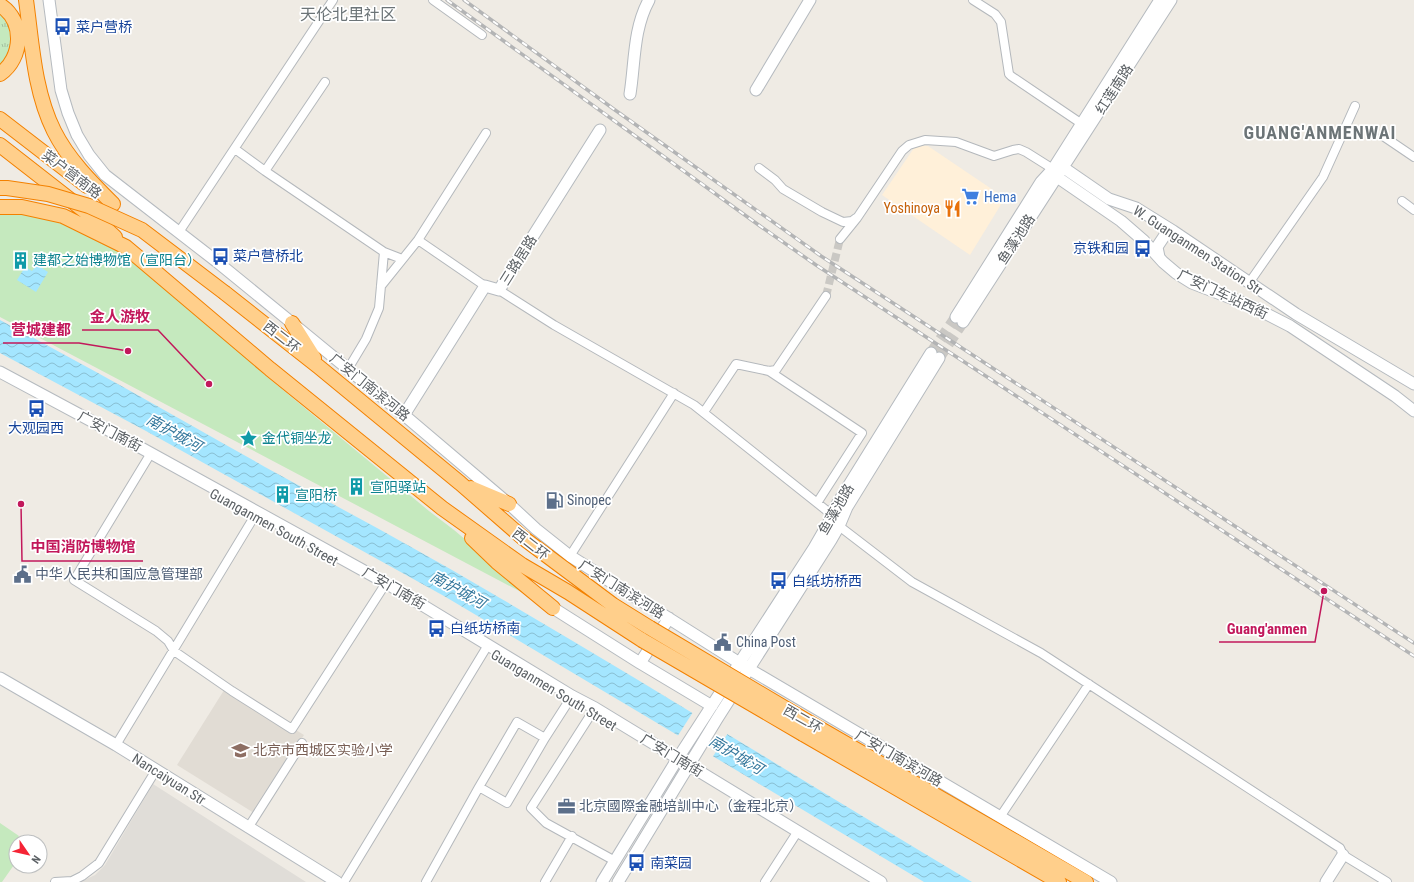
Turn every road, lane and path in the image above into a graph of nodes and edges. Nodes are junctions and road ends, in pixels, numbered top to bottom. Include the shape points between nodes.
1 (26, 0) edge
2 (49, 0) edge
3 (333, 0) edge
4 (433, 0) edge
5 (649, 0) edge
6 (810, 0) edge
7 (973, 0) edge
8 (1160, 0) edge
9 (1171, 0) edge
10 (0, 5) edge
11 (482, 35) dead end
12 (0, 74) edge
13 (326, 82) dead end
14 (756, 90) dead end
15 (630, 94) dead end
16 (1355, 106) dead end
17 (0, 119) edge
18 (1082, 124) junction
19 (600, 130) dead end
20 (486, 133) dead end
21 (1383, 136) dead end
22 (0, 145) edge
23 (235, 149) junction
24 (1414, 157) edge
25 (759, 168) dead end
26 (265, 171) junction
27 (1058, 171) junction
28 (0, 188) edge
29 (1402, 202) dead end
30 (113, 204) junction
31 (0, 207) edge
32 (1414, 210) edge
33 (857, 218) junction
34 (142, 230) junction
35 (1173, 231) junction
36 (179, 232) junction
37 (840, 239) tunnel mouth
38 (418, 240) junction
39 (126, 246) junction
40 (384, 252) junction
41 (1159, 257) junction
42 (402, 260) junction
43 (1249, 283) junction
44 (485, 286) junction
45 (381, 287) junction
46 (498, 290) junction
47 (826, 296) tunnel mouth
48 (1296, 314) junction
49 (960, 320) tunnel mouth
50 (292, 323) junction
51 (1290, 326) junction
52 (319, 367) junction
53 (348, 369) junction
54 (769, 370) junction
55 (0, 372) edge
56 (0, 377) edge
57 (1402, 378) junction
58 (1414, 384) edge
59 (674, 393) junction
60 (1395, 396) junction
61 (1414, 411) edge
62 (704, 412) junction
63 (404, 415) junction
64 (149, 455) junction
65 (460, 483) junction
66 (817, 503) junction
67 (509, 504) junction
68 (442, 508) junction
69 (256, 514) junction
70 (831, 514) junction
71 (839, 526) junction
72 (570, 556) junction
73 (385, 585) junction
74 (553, 608) joint
75 (669, 618) junction
76 (487, 647) junction
77 (174, 651) junction
78 (640, 663) junction
79 (744, 666) junction
80 (0, 678) edge
81 (1089, 684) junction
82 (570, 697) junction
83 (594, 710) junction
84 (712, 713) junction
85 (806, 729) junction
86 (545, 738) junction
87 (302, 743) dead end
88 (116, 745) junction
89 (679, 757) junction
90 (690, 764) junction
91 (156, 770) junction
92 (479, 787) junction
93 (1000, 817) junction
94 (248, 828) junction
95 (797, 834) junction
96 (572, 836) junction
97 (1346, 857) junction
98 (615, 861) junction
99 (54, 882) edge
100 (337, 882) edge
101 (344, 882) edge
102 (426, 882) edge
103 (545, 882) edge
104 (602, 882) edge
105 (618, 882) edge
106 (765, 882) edge
107 (872, 882) edge
108 (881, 882) edge
109 (1059, 882) edge
110 (1086, 882) edge
111 (1111, 882) edge
112 (1326, 882) edge
113 (1333, 882) edge
114 (1387, 882) edge

1 - 30 highway via 36,77 54,131 70,157
2 - 36 street, 广安门南滨河路 via 61,90 77,135 105,175
3 - 23 street
4 - 11 street
5 - 15 street via 637,29
6 - 14 street
7 - 18 street via 995,14 1001,22 1009,74
8 - 18 street, 红莲南路
9 - 27 street, 红莲南路
10 - 12 highway via 14,21 18,37 14,60
13 - 26 street
16 - 43 street via 1323,177
17 - 30 highway, 菜户营南路
18 - 27 street, 红莲南路
19 - 46 street, 三路居路
20 - 38 street
21 - 24 street
22 - 39 highway, 菜户营南路
23 - 26 street
23 - 36 street
25 - 33 street via 783,189 822,212 843,222
26 - 40 street
27 - 33 street via 1019,149 994,156 956,142 925,140 909,145 902,151
27 - 35 street, W. Guanganmen Station Str via 1110,198 1136,208
27 - 41 street, 广安门车站西街 via 1121,221
27 - 49 street, 鱼藻池路 via 1041,182
28 - 34 highway, 西二环, bridge via 48,194 89,206
29 - 32 street
30 - 34 highway, 菜户营南路
31 - 39 highway, 西二环 via 22,207 63,216
33 - 37 street
34 - 52 highway, 西二环, bridge
35 - 41 street via 1165,235 1157,247
35 - 43 street, W. Guanganmen Station Str
36 - 50 street, 广安门南滨河路
38 - 42 street
38 - 44 street
39 - 68 highway, 西二环 via 276,374
40 - 42 street
40 - 45 street
41 - 51 street, 广安门车站西街 via 1176,273 1192,283 1249,305
42 - 45 street
43 - 48 street, W. Guanganmen Station Str
44 - 46 street, 三路居路
44 - 63 street, 三路居路
45 - 53 street via 379,308 366,339
46 - 59 street
47 - 54 street via 776,370
48 - 51 street via 1296,323
48 - 57 street, W. Guanganmen Station Str
50 - 52 highway
50 - 53 street, 广安门南滨河路
51 - 60 street, 广安门车站西街
52 - 65 highway, 西二环
53 - 63 street, 广安门南滨河路
54 - 62 street via 736,364
54 - 66 street via 862,433
55 - 64 street, 广安门南街
56 - 64 street
57 - 58 street, W. Guanganmen Station Str
57 - 60 street via 1392,384
59 - 62 street
59 - 72 street
60 - 61 street, 广安门车站西街
62 - 66 street
63 - 67 street, 广安门南滨河路
64 - 69 street, 广安门南街
64 - 77 street via 74,580 156,631 168,641
65 - 67 highway
65 - 85 highway, 西二环, bridge via 522,538 613,605
66 - 70 street
67 - 72 street, 广安门南滨河路
68 - 74 highway via 497,562
68 - 85 highway, 西二环, bridge via 522,565 642,640
69 - 73 street, 广安门南街
69 - 77 street
70 - 71 street, 鱼藻池路 via 935,356 847,507
70 - 79 street, 鱼藻池路 via 829,522
71 - 79 street, 鱼藻池路
71 - 81 street via 912,582 1041,653
72 - 75 street, 广安门南滨河路
73 - 76 street, 广安门南街
73 - 77 street via 292,729
74 - 78 street
75 - 78 street
75 - 79 street, 广安门南滨河路
76 - 82 street, 广安门南街
76 - 101 street
77 - 88 street
78 - 84 street
79 - 84 street
79 - 93 street, 广安门南滨河路
80 - 88 street, Nancaiyuan Str
81 - 93 street
81 - 97 street via 1340,848
82 - 83 street, 广安门南街
82 - 86 street
83 - 89 street, 广安门南街
83 - 96 street via 531,808 546,823
84 - 89 street
84 - 90 street
85 - 109 highway, 西二环
85 - 110 highway, 西二环
86 - 92 street via 507,803
86 - 92 street via 517,722
87 - 94 street
88 - 91 street, Nancaiyuan Str
89 - 90 street
89 - 98 street
90 - 95 street
90 - 105 street
91 - 94 street, Nancaiyuan Str
91 - 99 street via 99,863 72,881
92 - 102 street
93 - 111 street, 广安门南滨河路
94 - 100 street, Nancaiyuan Str
95 - 106 street
95 - 107 street
95 - 108 street
96 - 98 street
96 - 103 street
97 - 112 street
97 - 113 street
97 - 114 street
98 - 104 street

